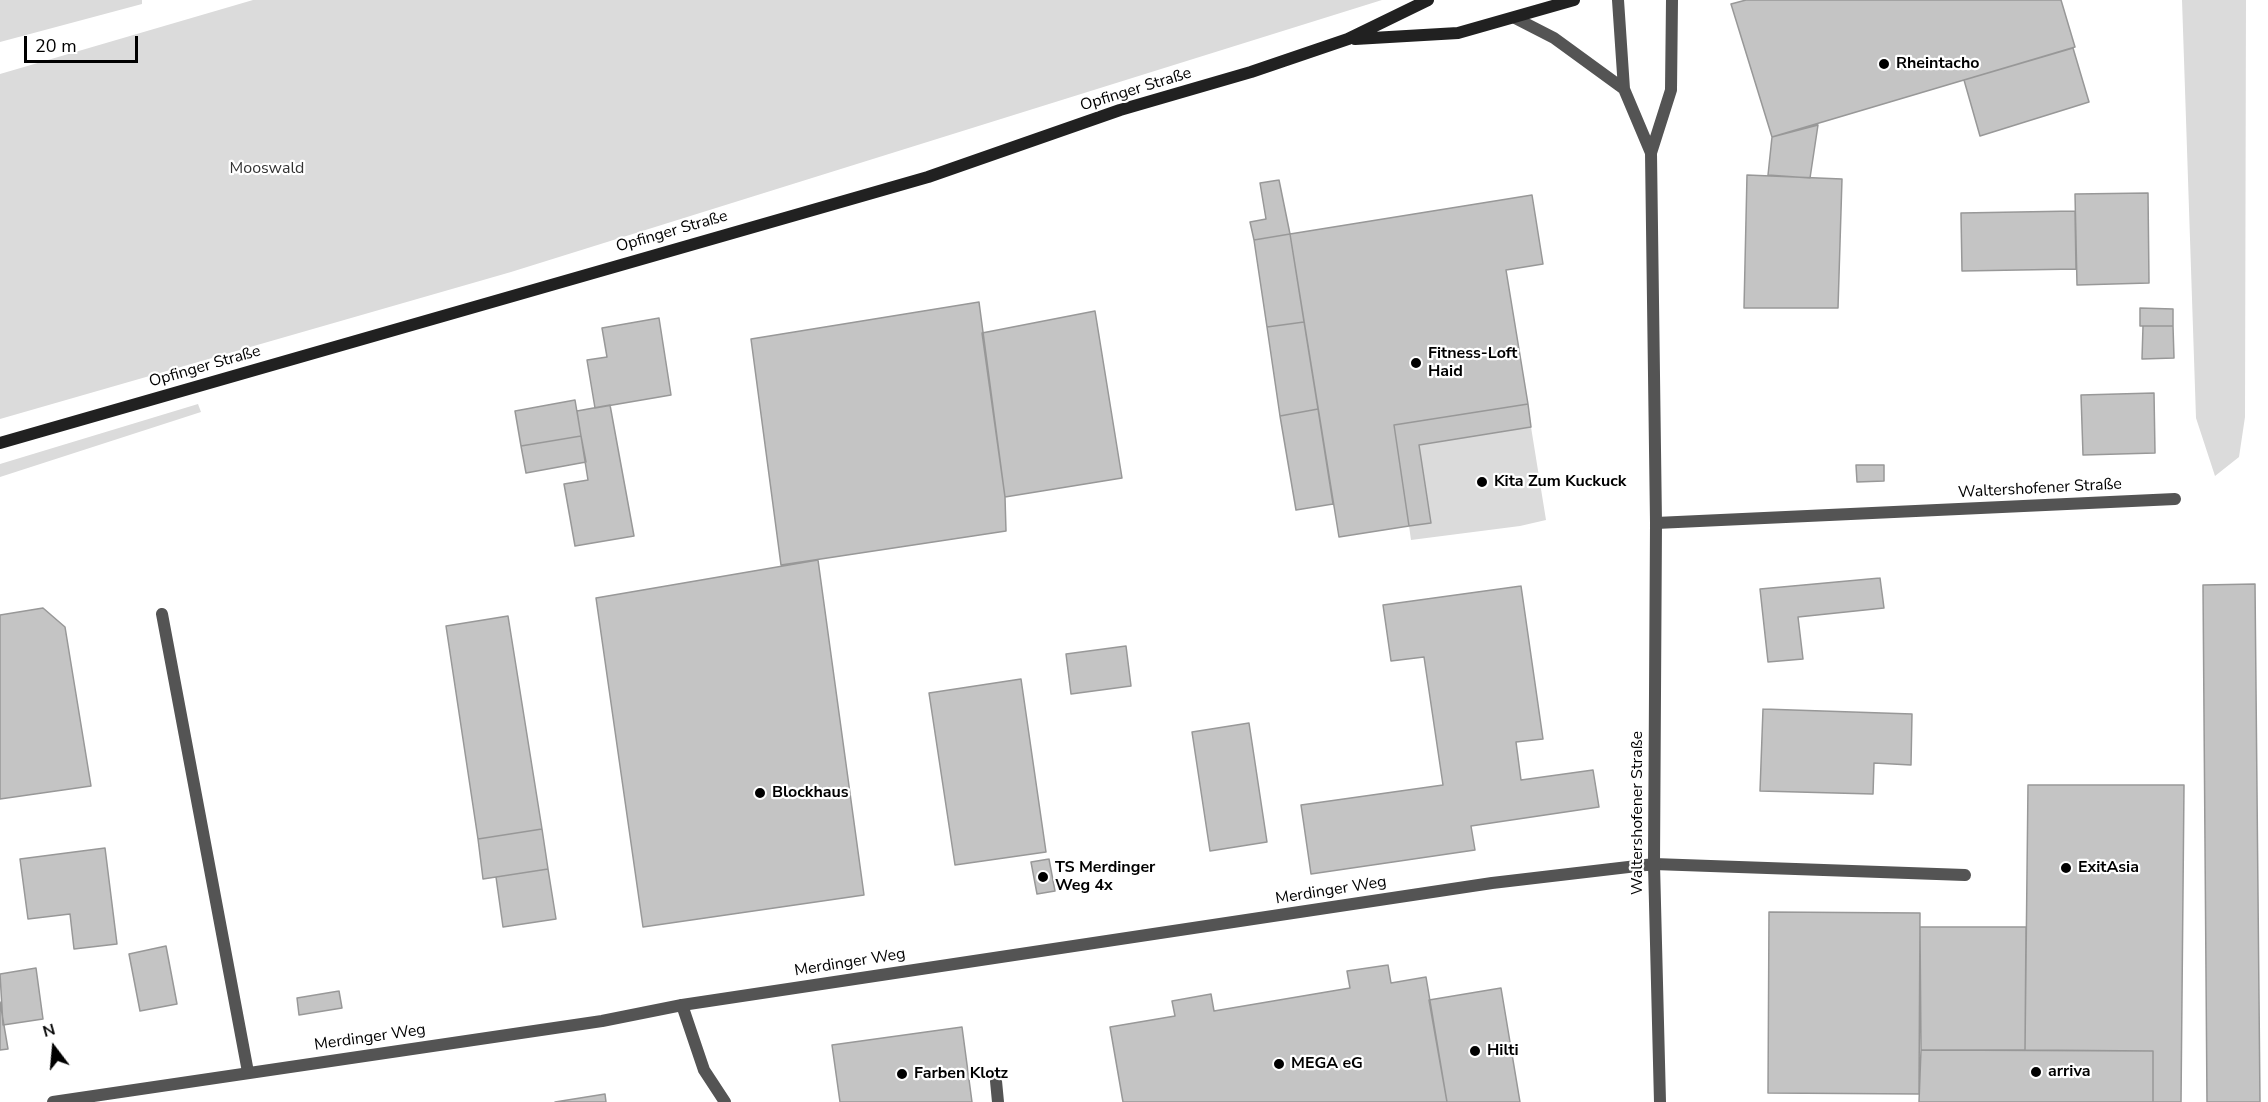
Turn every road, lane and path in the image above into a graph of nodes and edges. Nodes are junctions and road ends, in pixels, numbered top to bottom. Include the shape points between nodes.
1 (1428, 0) edge
2 (1574, 0) edge
3 (1618, 0) edge
4 (1672, 0) edge
5 (1515, 18) junction
6 (1348, 39) junction
7 (1624, 89) junction
8 (1651, 153) junction
9 (0, 443) edge
10 (2175, 499) dead end
11 (1656, 523) junction
12 (162, 614) dead end
13 (1654, 864) junction
14 (1965, 875) dead end
15 (682, 1005) junction
16 (249, 1072) junction
17 (996, 1081) dead end
18 (53, 1102) edge
19 (725, 1102) edge
20 (998, 1102) edge
21 (1660, 1102) edge

1 - 6 main road, Opfinger Straße
2 - 5 main road, Opfinger Straße
3 - 7 street, Waltershofener Straße
4 - 8 street, Waltershofener Straße via 1671,90
5 - 6 main road, Opfinger Straße via 1458,33
5 - 7 street via 1554,38
6 - 9 main road, Opfinger Straße via 1120,110 928,177
7 - 8 street, Waltershofener Straße
8 - 11 street, Waltershofener Straße
10 - 11 street, Waltershofener Straße
11 - 13 street, Waltershofener Straße
12 - 16 street
13 - 14 street, Merdinger Weg
13 - 15 street, Merdinger Weg via 1481,885
13 - 21 street, Waltershofener Straße
15 - 16 street, Merdinger Weg via 602,1021
15 - 19 street via 704,1070
16 - 18 street, Merdinger Weg
17 - 20 street

